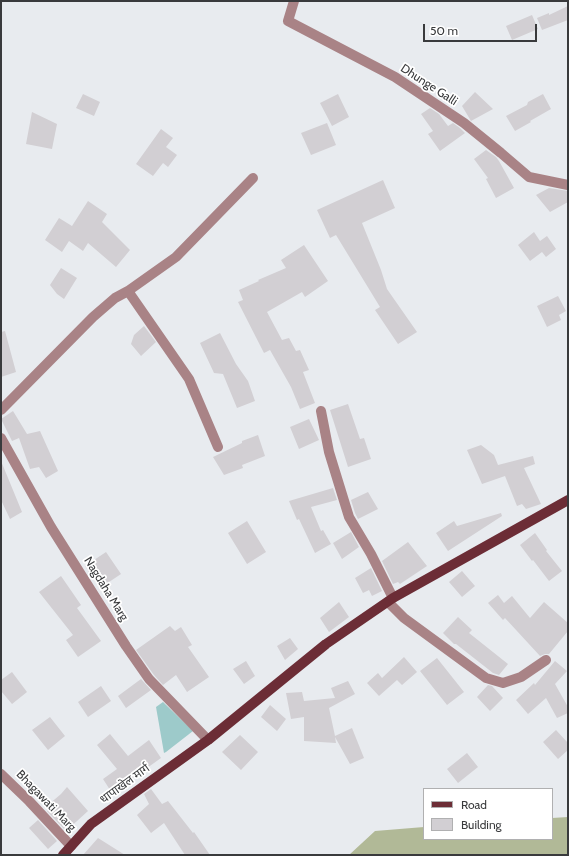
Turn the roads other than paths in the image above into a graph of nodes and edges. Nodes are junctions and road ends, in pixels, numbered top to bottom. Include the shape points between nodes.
1 (294, 1) edge
2 (253, 178) dead end
3 (568, 185) edge
4 (128, 291) junction
5 (1, 410) edge
6 (321, 411) dead end
7 (1, 438) edge
8 (218, 447) dead end
9 (568, 500) edge
10 (391, 600) junction
11 (546, 660) dead end
12 (208, 740) junction
13 (1, 774) edge
14 (71, 846) junction
15 (63, 855) edge

1 - 3 street, Dhunge Galli via 288,21 395,77 464,123 529,177
2 - 4 street via 176,257
4 - 5 street via 115,298 93,317
4 - 8 street via 189,379
6 - 10 street via 329,452 349,517 371,554
7 - 12 street, Nagdaha Marg via 52,527 148,679
9 - 10 main road, धापाखेल मार्ग
10 - 11 street via 404,618 486,678 503,683 521,677
10 - 12 main road, धापाखेल मार्ग via 326,644
12 - 14 main road, धापाखेल मार्ग via 91,824
13 - 14 street, Bhagawati Marg
14 - 15 main road, धापाखेल मार्ग

